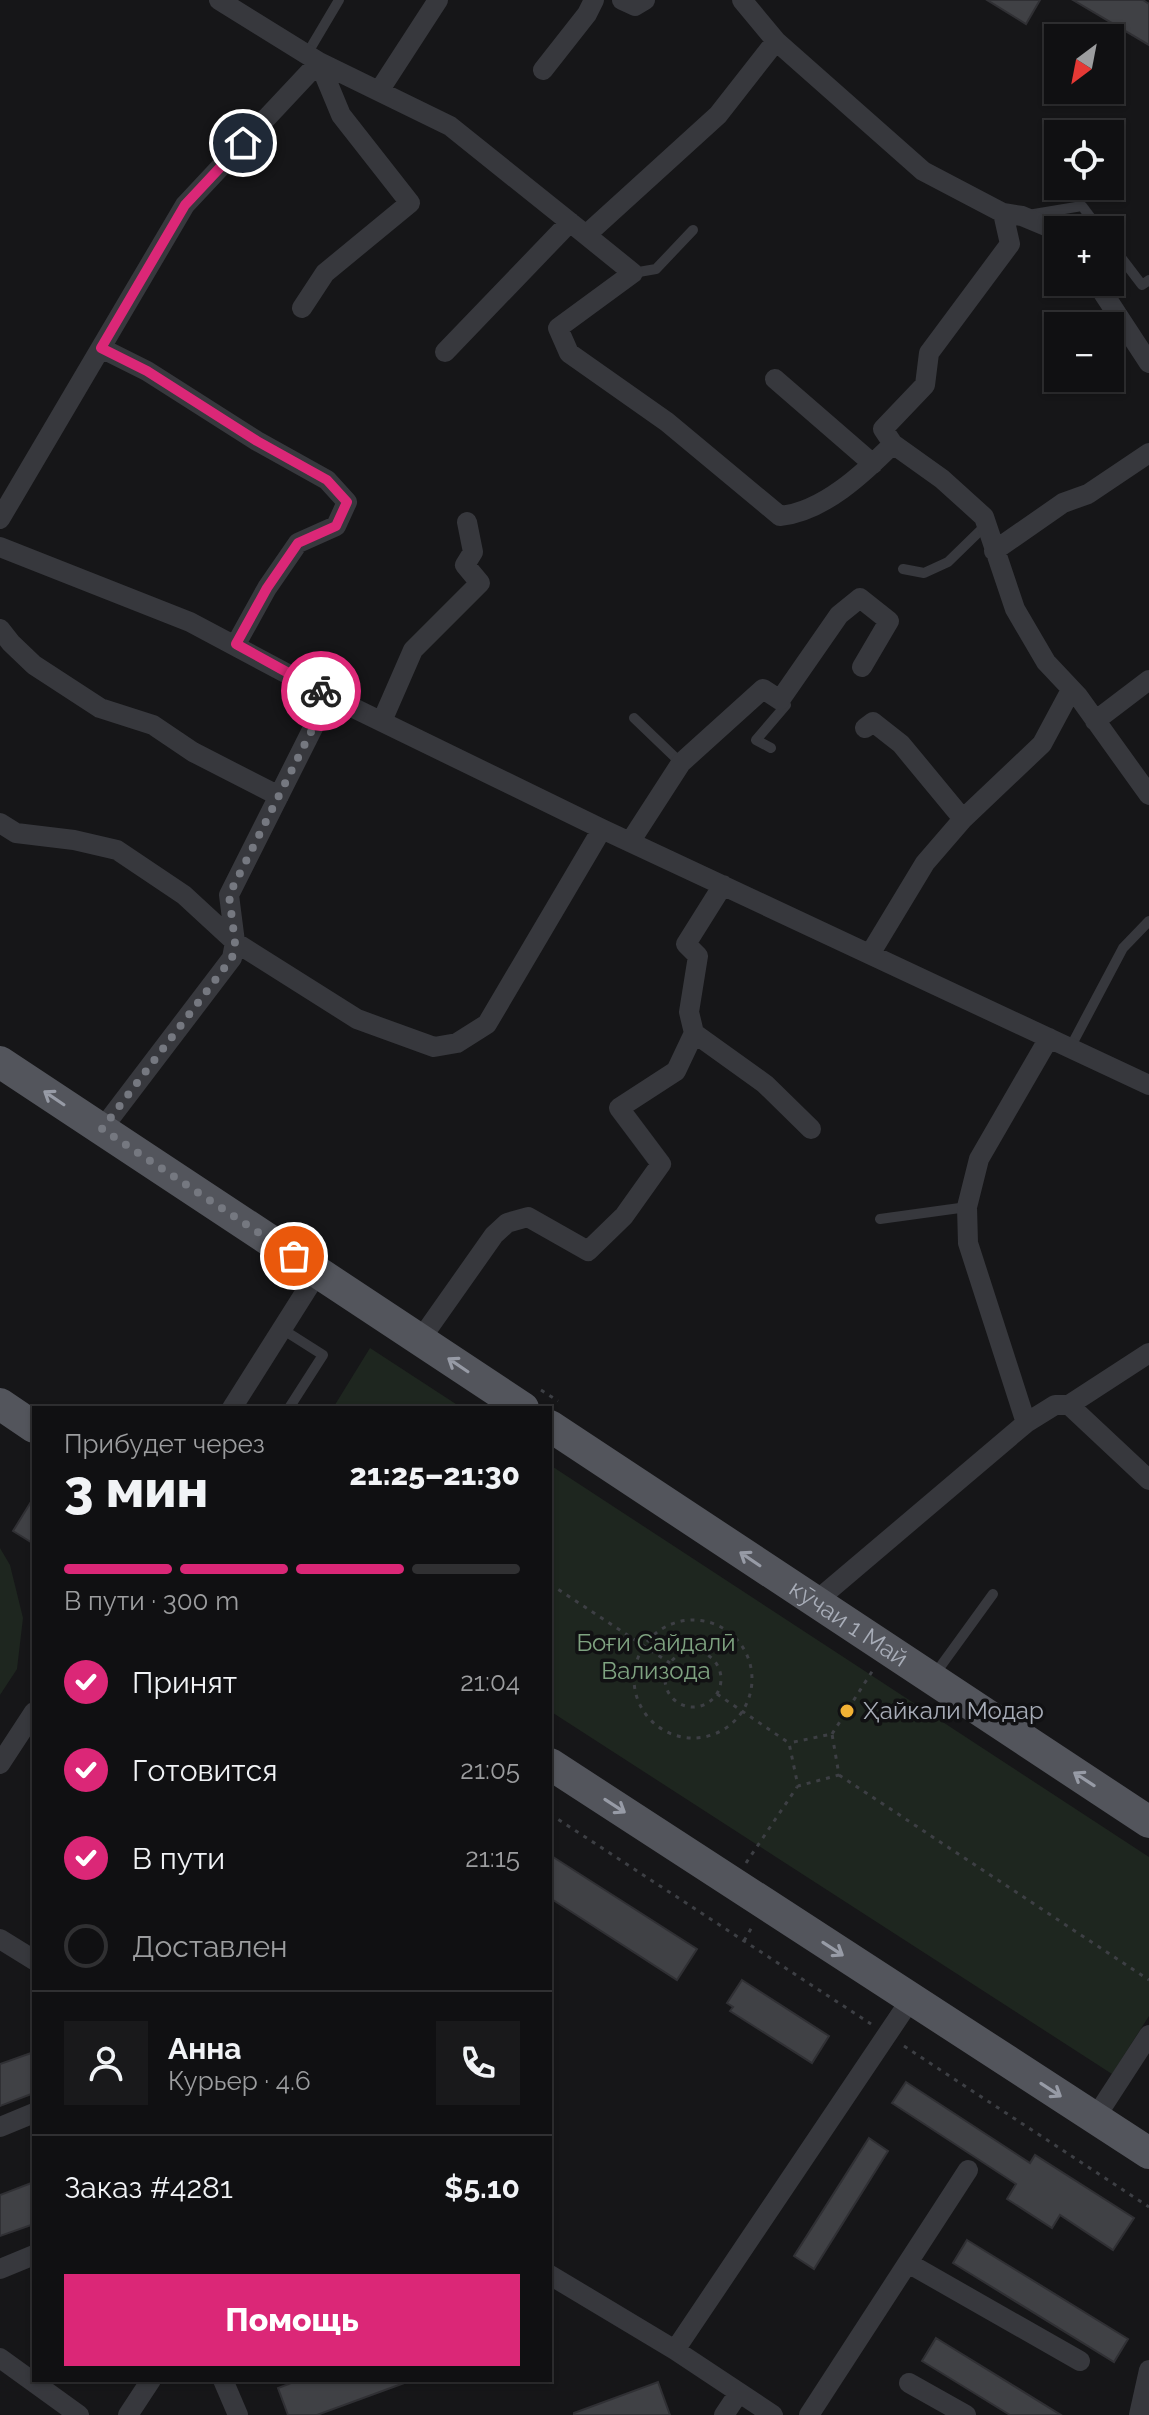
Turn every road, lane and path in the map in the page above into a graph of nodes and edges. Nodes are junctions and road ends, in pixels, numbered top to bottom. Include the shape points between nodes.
1 (219, 0) edge
2 (339, 0) edge
3 (438, 0) edge
4 (594, 0) edge
5 (622, 0) edge
6 (645, 0) edge
7 (742, 0) edge
8 (776, 41) junction
9 (313, 58) junction
10 (543, 70) dead end
11 (379, 91) junction
12 (1012, 214) junction
13 (1090, 216) edge
14 (570, 222) junction
15 (1044, 226) edge
16 (693, 230) dead end
17 (586, 235) junction
18 (1124, 261) edge
19 (633, 273) junction
20 (1149, 280) edge
21 (1105, 296) edge
22 (302, 308) dead end
23 (101, 348) junction
24 (445, 352) dead end
25 (1149, 363) edge
26 (775, 379) dead end
27 (893, 444) junction
28 (1149, 453) edge
29 (873, 464) junction
30 (0, 519) edge
31 (467, 522) dead end
32 (986, 525) junction
33 (0, 547) edge
34 (994, 551) junction
35 (903, 569) dead end
36 (0, 629) edge
37 (236, 644) junction
38 (862, 667) dead end
39 (1149, 680) edge
40 (1071, 690) junction
41 (329, 696) junction
42 (780, 700) junction
43 (634, 718) dead end
44 (382, 721) junction
45 (1095, 721) junction
46 (865, 728) dead end
47 (771, 748) dead end
48 (681, 763) junction
49 (1149, 795) edge
50 (279, 796) junction
51 (963, 819) junction
52 (0, 823) edge
53 (602, 829) junction
54 (630, 842) junction
55 (723, 885) junction
56 (1149, 921) edge
57 (235, 942) junction
58 (870, 954) junction
59 (694, 1033) junction
60 (1049, 1038) junction
61 (1070, 1048) junction
62 (0, 1062) edge
63 (1149, 1085) edge
64 (102, 1129) junction
65 (811, 1129) dead end
66 (967, 1207) junction
67 (880, 1219) dead end
68 (318, 1272) junction
69 (282, 1329) junction
70 (420, 1340) junction
71 (1149, 1353) edge
72 (0, 1404) edge
73 (1069, 1405) junction
74 (233, 1406) edge
75 (290, 1406) edge
76 (520, 1406) edge
77 (1026, 1423) junction
78 (32, 1426) edge
79 (552, 1427) edge
80 (1149, 1480) edge
81 (552, 1585) edge
82 (993, 1594) dead end
83 (815, 1602) junction
84 (644, 1646) junction
85 (886, 1650) junction
86 (670, 1663) junction
87 (932, 1679) junction
88 (717, 1694) junction
89 (742, 1711) junction
90 (32, 1715) edge
91 (832, 1734) junction
92 (789, 1743) junction
93 (0, 1764) edge
94 (552, 1765) edge
95 (839, 1775) junction
96 (798, 1786) junction
97 (552, 1815) edge
98 (1149, 1822) edge
99 (733, 1883) junction
100 (0, 1939) edge
101 (32, 1959) edge
102 (1149, 1980) edge
103 (911, 1999) junction
104 (887, 2035) junction
105 (1149, 2035) edge
106 (32, 2114) edge
107 (1095, 2118) junction
108 (0, 2127) edge
109 (1149, 2153) edge
110 (968, 2170) dead end
111 (1149, 2207) edge
112 (32, 2256) edge
113 (908, 2263) junction
114 (0, 2269) edge
115 (552, 2276) edge
116 (675, 2350) junction
117 (0, 2358) edge
118 (1080, 2361) dead end
119 (1149, 2370) edge
120 (32, 2381) edge
121 (33, 2382) edge
122 (150, 2382) edge
123 (224, 2382) edge
124 (909, 2383) dead end
125 (738, 2394) junction
126 (79, 2415) edge
127 (128, 2415) edge
128 (238, 2415) edge
129 (724, 2415) edge
130 (773, 2415) edge
131 (809, 2415) edge
132 (966, 2415) edge
133 (1139, 2415) edge

1 - 9 street
2 - 9 lane
3 - 11 street
4 - 10 street
5 - 6 street via 635,6
7 - 8 street
8 - 12 street via 923,171
8 - 17 street via 718,115
9 - 11 street
9 - 22 street via 341,115 410,203 325,273
9 - 23 street via 185,205
11 - 14 street via 450,126
12 - 13 lane via 1082,206
12 - 15 street
12 - 27 street via 1010,244 929,353 925,385 883,429
14 - 17 street
14 - 24 street
16 - 19 lane via 656,269
17 - 19 street
18 - 20 lane via 1142,285
19 - 29 street via 558,328 569,353 667,422 780,516 797,514 857,480
21 - 25 street
23 - 30 street
23 - 37 street via 327,480 347,502 336,526 298,543
26 - 29 street
27 - 29 street
27 - 32 street via 942,479 984,517
28 - 34 street
31 - 44 street via 473,552 465,565 480,583 413,650
32 - 34 street
32 - 35 lane via 948,562 924,573
33 - 37 street
34 - 40 street via 1015,609 1046,662
36 - 50 street via 34,665 100,708 153,725
37 - 41 street
38 - 42 street via 889,621 860,598 839,615
39 - 45 street
40 - 45 street
40 - 51 street via 1042,744
41 - 44 street
41 - 50 street
42 - 47 lane via 786,705 756,740
42 - 48 street via 763,689
43 - 48 lane
44 - 53 street
45 - 49 street
46 - 51 street via 873,722 901,744
48 - 54 street
50 - 57 street via 229,895
51 - 58 street via 925,863
52 - 57 street via 16,833 117,850 184,895
53 - 54 street
53 - 57 street via 487,1024 457,1043 434,1047 357,1019
54 - 55 street
55 - 58 street
55 - 59 street via 686,944 698,956 689,1012
56 - 61 lane via 1123,948
57 - 64 street via 232,958
58 - 60 street
59 - 65 street via 765,1084
59 - 70 street via 676,1071 619,1108 661,1164 624,1216 588,1251 528,1217 507,1223
60 - 61 street
60 - 66 street via 979,1159
61 - 63 street
64 -> 62 main road
64 - 68 main road
66 - 67 lane
66 - 77 street via 968,1243
68 - 69 street
68 - 70 main road
69 - 74 street
69 - 75 lane via 323,1355
76 -> 70 main road
71 - 73 street
72 - 78 main road
73 - 77 street via 1055,1405
73 - 80 street
77 - 83 street
83 -> 79 main road, кӯчаи 1 Май
81 - 84 path
82 - 87 lane
83 - 85 main road, кӯчаи 1 Май
84 - 86 path
84 - 89 path via 663,1628 688,1620 725,1630 749,1661 751,1687
84 - 89 path via 634,1684 642,1709 660,1728 698,1738 723,1729
85 - 87 main road, кӯчаи 1 Май
85 - 91 path
86 - 88 path via 683,1653 709,1656 720,1669
86 - 88 path via 665,1680 678,1702 703,1705
98 -> 87 main road, кӯчаи 1 Май
88 - 89 path
89 - 92 path
90 - 93 street
91 - 92 path
91 - 95 path
92 - 96 path
94 -> 99 main road
95 - 96 path
95 - 102 path
96 - 99 path
97 - 104 path
99 -> 103 main road
100 - 101 street
103 - 104 street
103 -> 107 main road
104 - 111 path
104 - 116 street
105 - 107 street
106 - 108 street
107 - 109 main road
110 - 113 street
112 - 114 street
113 - 118 street
113 - 131 street
115 - 116 street
116 - 125 street
117 - 120 street
119 - 133 street
121 - 126 street
122 - 127 street
123 - 128 street
124 - 132 street
125 - 129 street
125 - 130 street

